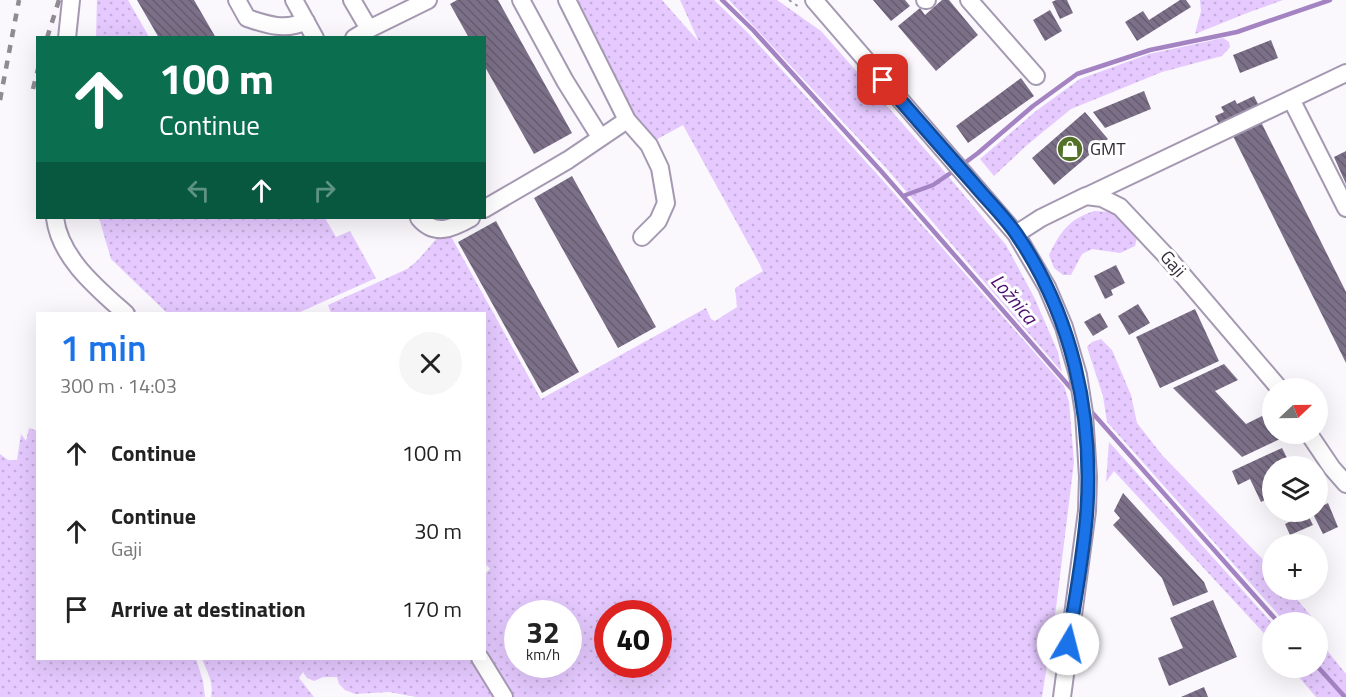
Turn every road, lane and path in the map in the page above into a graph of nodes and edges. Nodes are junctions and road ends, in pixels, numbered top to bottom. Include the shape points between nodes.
1 (71, 0) edge
2 (237, 0) edge
3 (294, 0) edge
4 (352, 0) edge
5 (428, 0) edge
6 (521, 0) edge
7 (567, 0) edge
8 (814, 0) edge
9 (969, 0) edge
10 (306, 21) junction
11 (362, 33) edge
12 (68, 36) edge
13 (314, 36) edge
14 (1346, 73) edge
15 (1036, 76) dead end
16 (1291, 99) junction
17 (627, 120) junction
18 (600, 137) junction
19 (1086, 196) junction
20 (486, 208) edge
21 (1346, 208) edge
22 (56, 219) edge
23 (420, 219) edge
24 (469, 219) edge
25 (1016, 234) junction
26 (642, 237) dead end
27 (124, 312) edge
28 (1270, 378) edge
29 (1316, 444) edge
30 (1346, 484) edge
31 (481, 660) edge
32 (504, 697) edge
33 (1062, 697) edge

1 - 12 street
2 - 10 street via 247,18 267,25 288,27
3 - 10 street
4 - 11 street
5 - 11 street
6 - 18 street
7 - 17 street
8 - 25 street
9 - 15 street
10 - 13 street
14 - 16 street
16 - 19 street
16 - 21 street
17 - 18 street
17 - 26 street via 648,145 660,168 666,203 658,221
18 - 20 street
19 - 25 street
19 - 28 street, Gaji via 1102,198 1120,207
22 - 27 street via 67,252
23 - 24 street via 432,229 444,230
25 - 33 street via 1047,287 1064,327 1078,375 1087,436 1087,511
29 - 30 street
31 - 32 street

